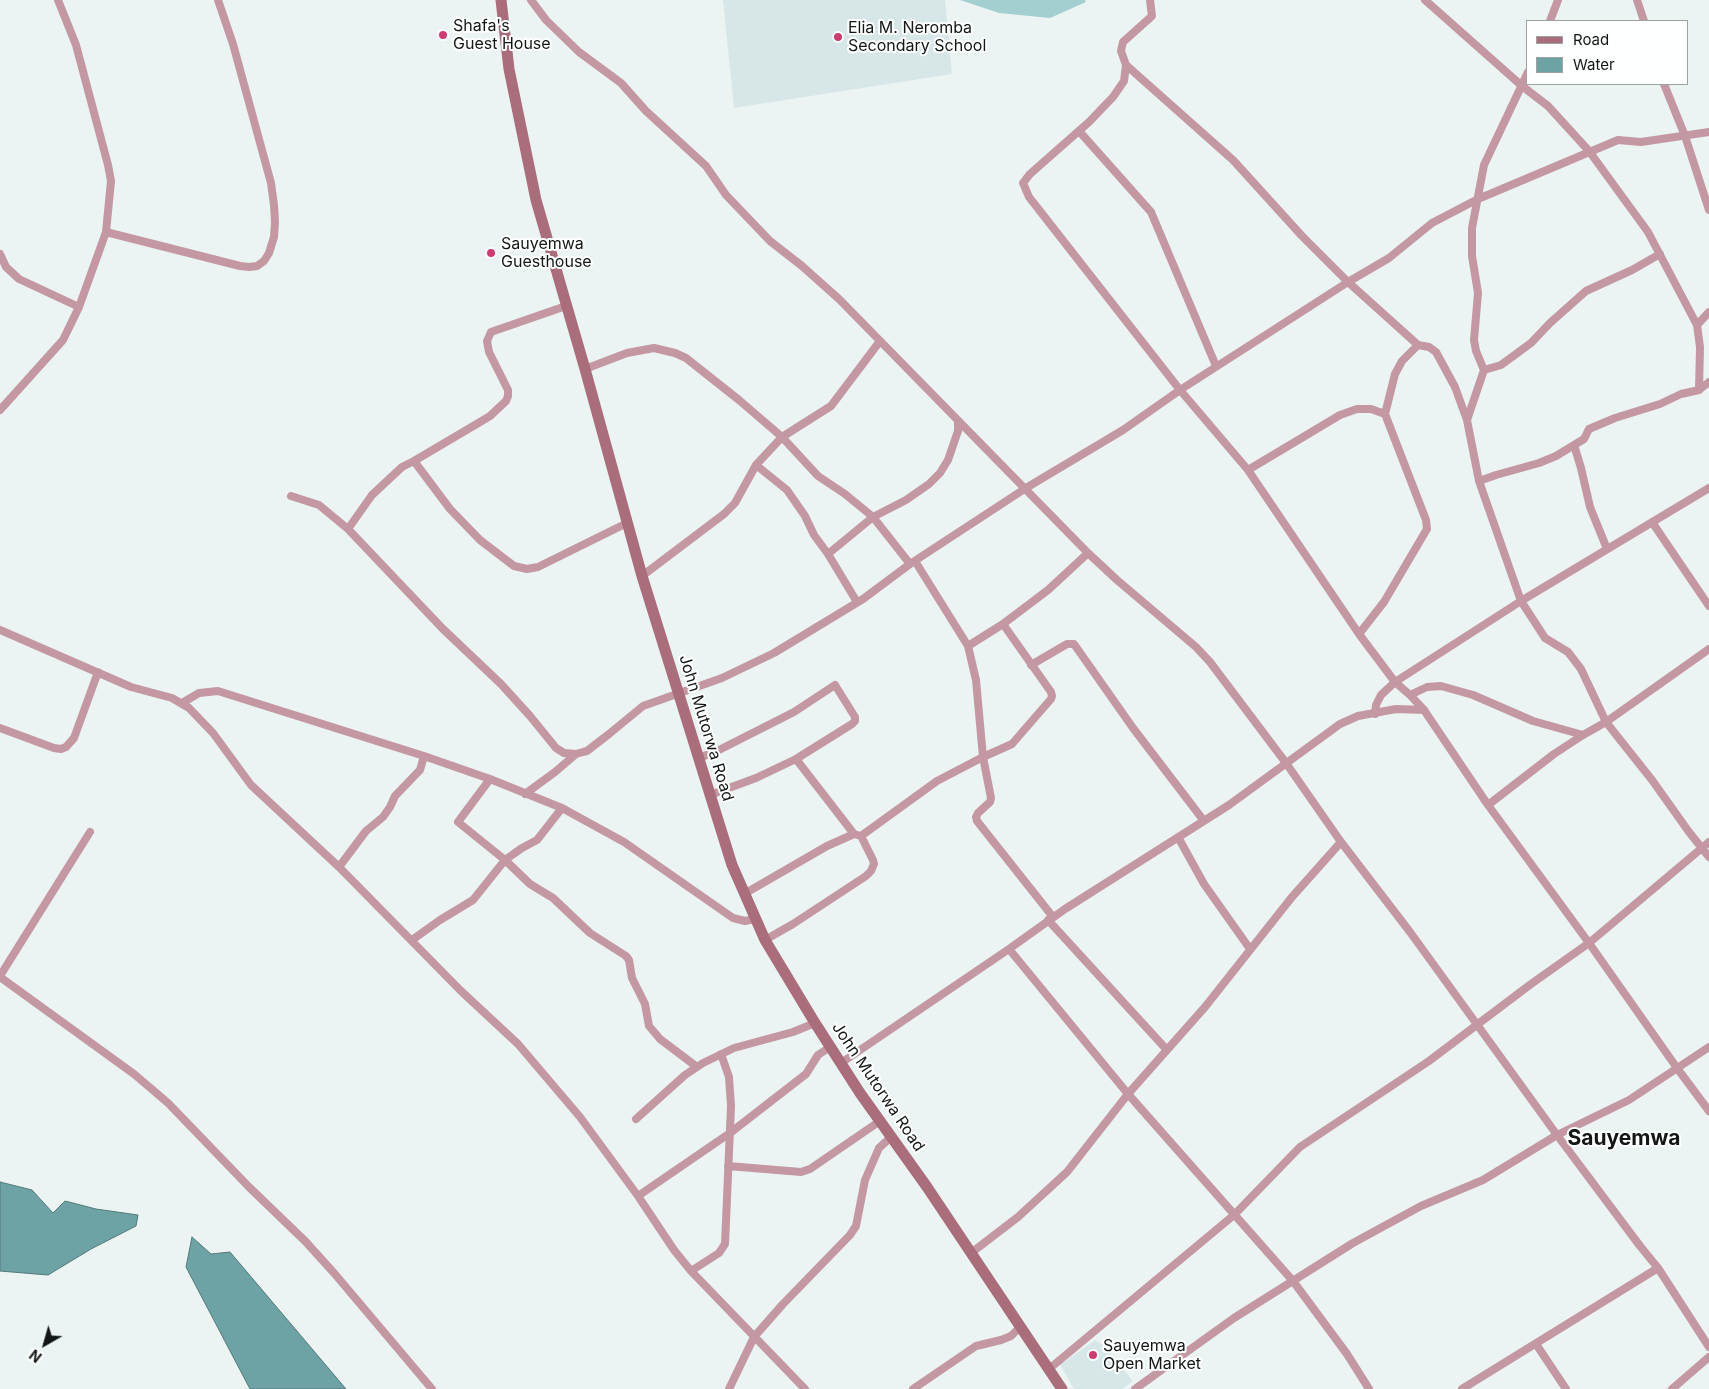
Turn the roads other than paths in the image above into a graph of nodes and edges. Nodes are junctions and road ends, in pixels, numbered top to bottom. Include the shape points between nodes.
1 (58, 0) edge
2 (218, 0) edge
3 (502, 0) edge
4 (531, 0) edge
5 (1150, 0) edge
6 (1426, 0) edge
7 (1558, 0) edge
8 (1637, 0) edge
9 (1550, 20) edge
10 (1644, 20) edge
11 (1126, 65) junction
12 (1526, 77) edge
13 (1664, 85) edge
14 (1522, 86) junction
15 (1079, 131) junction
16 (1709, 132) edge
17 (1684, 136) junction
18 (1588, 151) junction
19 (1478, 199) junction
20 (1709, 210) edge
21 (106, 232) junction
22 (0, 254) edge
23 (1660, 254) junction
24 (1348, 282) junction
25 (566, 306) junction
26 (80, 308) junction
27 (1709, 312) edge
28 (1697, 324) junction
29 (880, 341) junction
30 (1418, 345) junction
31 (1216, 366) junction
32 (585, 369) junction
33 (1484, 370) junction
34 (1709, 382) edge
35 (1180, 390) junction
36 (1699, 390) junction
37 (0, 410) edge
38 (1385, 414) junction
39 (1467, 420) junction
40 (958, 422) junction
41 (782, 436) junction
42 (1574, 445) junction
43 (414, 461) junction
44 (756, 465) junction
45 (1248, 470) junction
46 (1479, 481) junction
47 (1026, 488) junction
48 (1709, 488) edge
49 (291, 496) dead end
50 (873, 518) junction
51 (1652, 522) junction
52 (627, 523) junction
53 (348, 529) junction
54 (1607, 549) junction
55 (1088, 552) junction
56 (828, 554) junction
57 (912, 562) junction
58 (642, 576) junction
59 (1521, 601) junction
60 (857, 602) junction
61 (1709, 606) edge
62 (1003, 624) junction
63 (0, 630) edge
64 (1359, 634) junction
65 (968, 646) junction
66 (1709, 649) edge
67 (1031, 665) junction
68 (98, 672) junction
69 (1395, 682) junction
70 (679, 694) junction
71 (1410, 694) junction
72 (182, 703) junction
73 (1424, 710) junction
74 (1375, 714) junction
75 (1606, 722) junction
76 (0, 728) edge
77 (1583, 735) junction
78 (576, 754) junction
79 (424, 756) junction
80 (982, 757) junction
81 (699, 758) junction
82 (796, 759) junction
83 (1286, 763) junction
84 (490, 779) junction
85 (525, 794) junction
86 (710, 794) junction
87 (1488, 805) junction
88 (562, 808) junction
89 (1204, 821) junction
90 (90, 832) dead end
91 (857, 835) junction
92 (1178, 837) junction
93 (1341, 842) junction
94 (1706, 845) edge
95 (1709, 857) edge
96 (505, 860) junction
97 (339, 866) junction
98 (744, 894) junction
99 (754, 917) junction
100 (1051, 919) junction
101 (412, 940) junction
102 (765, 940) junction
103 (1589, 943) junction
104 (1009, 949) junction
105 (1250, 949) junction
106 (0, 977) edge
107 (815, 1024) junction
108 (1477, 1025) junction
109 (830, 1047) junction
110 (1709, 1047) edge
111 (1167, 1050) junction
112 (721, 1054) junction
113 (841, 1063) junction
114 (697, 1066) junction
115 (1677, 1068) junction
116 (1128, 1094) junction
117 (1709, 1111) edge
118 (636, 1118) dead end
119 (880, 1121) junction
120 (730, 1133) junction
121 (1557, 1135) junction
122 (891, 1137) junction
123 (728, 1166) junction
124 (638, 1196) junction
125 (1234, 1215) junction
126 (971, 1253) junction
127 (1658, 1268) junction
128 (691, 1271) junction
129 (1293, 1281) junction
130 (1020, 1327) junction
131 (754, 1337) junction
132 (1536, 1344) junction
133 (1709, 1347) edge
134 (1709, 1357) edge
135 (1049, 1369) junction
136 (432, 1389) edge
137 (729, 1389) edge
138 (805, 1389) edge
139 (913, 1389) edge
140 (1062, 1389) edge
141 (1135, 1389) edge
142 (1369, 1389) edge
143 (1462, 1389) edge
144 (1566, 1389) edge
145 (1672, 1389) edge

1 - 21 street via 76,45 108,165 111,181
2 - 21 street via 271,183 275,222 269,253 257,266 240,266
3 - 25 street, John Mutorwa Road via 509,69 534,191
4 - 29 street via 546,20 579,52 621,83 646,111 706,166 726,195 770,241 839,299
5 - 11 street via 1152,16 1123,42 1121,51
6 - 14 street
7 - 9 street
8 - 10 street
11 - 15 street via 1124,81 1113,97
11 - 24 street via 1233,160
12 - 14 street
13 - 17 street
14 - 18 street via 1548,106
14 - 19 street via 1484,165
15 - 31 street via 1151,212
15 - 35 street via 1030,174 1024,183 1029,197
16 - 17 street
17 - 18 street via 1641,142 1618,140
17 - 20 street
18 - 19 street
18 - 23 street via 1648,232
19 - 24 street via 1432,223 1389,258
19 - 33 street via 1472,228 1472,256 1478,293 1474,340
21 - 26 street
22 - 26 street via 6,267 19,279
23 - 28 street
23 - 33 street via 1586,291 1531,343 1501,366
24 - 30 street
24 - 31 street
25 - 32 street, John Mutorwa Road
25 - 43 street via 491,332 487,341 489,352 508,390 506,401 490,416
26 - 37 street via 63,340
27 - 28 street
28 - 36 street
29 - 40 street
29 - 41 street via 831,406
30 - 38 street via 1402,361 1395,374
30 - 39 street via 1436,352 1455,387
31 - 35 street
32 - 41 street via 645,349 675,353 686,358
32 - 52 street, John Mutorwa Road
33 - 39 street
34 - 36 street
35 - 45 street
35 - 47 street via 1123,430
36 - 42 street via 1589,429 1584,439
38 - 45 street via 1371,409 1340,415
38 - 64 street via 1427,529 1384,602
39 - 46 street
40 - 47 street
40 - 50 street via 948,460 940,473 906,500
41 - 44 street
41 - 50 street via 818,476
42 - 46 street via 1540,463
42 - 54 street via 1590,508
43 - 52 street via 450,509 474,534 514,566 538,567
43 - 53 street via 402,467 372,495
44 - 56 street via 787,490
44 - 58 street via 735,503 724,514
45 - 64 street
46 - 59 street
47 - 55 street
47 - 57 street
48 - 51 street
49 - 53 street via 319,506
50 - 56 street
50 - 57 street
51 - 54 street
51 - 61 street
52 - 58 street, John Mutorwa Road
53 - 78 street via 443,629 501,684 556,748
54 - 59 street
55 - 62 street via 1048,590
55 - 83 street via 1196,647
56 - 60 street
57 - 60 street
57 - 65 street
58 - 70 street, John Mutorwa Road
59 - 69 street
59 - 75 street via 1545,638 1568,652 1581,669
60 - 70 street via 774,653
62 - 65 street
62 - 67 street
63 - 68 street
64 - 69 street
65 - 80 street via 976,680
66 - 75 street
67 - 80 street via 1051,692 1051,699 1012,744
67 - 89 street via 1067,644 1074,644
68 - 72 street
68 - 76 street via 74,738 66,747 54,748
69 - 71 street
69 - 74 street via 1381,695
70 - 78 street via 643,706 587,751
70 - 81 street, John Mutorwa Road
71 - 73 street
71 - 77 street via 1426,687 1441,686 1474,695 1533,722
72 - 79 street via 199,692 218,691
72 - 97 street via 213,733 251,785
73 - 74 street via 1396,709
73 - 87 street
74 - 83 street via 1358,716 1340,724
75 - 77 street
75 - 94 street via 1689,832
77 - 87 street
78 - 85 street
79 - 84 street
79 - 97 street via 420,770 398,791 383,817 366,831
80 - 91 street via 937,781
80 - 100 street via 991,798 978,813 977,821
81 - 82 street via 794,712 835,685 854,713 855,721
81 - 86 street, John Mutorwa Road
82 - 86 street via 756,778
82 - 91 street
83 - 89 street
83 - 93 street
84 - 85 street
84 - 96 street via 458,822
85 - 88 street
86 - 98 street, John Mutorwa Road
87 - 103 street
88 - 96 street via 537,840
88 - 99 street via 639,851 724,913 740,920
89 - 92 street
90 - 106 street
91 - 98 street via 827,846
91 - 102 street via 874,860 871,872
92 - 100 street
92 - 105 street via 1208,890
93 - 105 street
93 - 108 street
94 - 95 street
94 - 103 street
96 - 101 street via 473,900
96 - 114 street via 590,933 626,956 632,978 645,1004 649,1026 660,1039
97 - 101 street
98 - 99 street, John Mutorwa Road
99 - 102 street, John Mutorwa Road
100 - 104 street
100 - 111 street
101 - 124 street via 518,1044 580,1117
102 - 107 street, John Mutorwa Road
103 - 108 street
103 - 115 street
104 - 113 street
104 - 116 street
105 - 111 street
106 - 136 street via 168,1102 311,1248
107 - 109 street, John Mutorwa Road
107 - 112 street
108 - 121 street
108 - 125 street via 1300,1147
109 - 113 street, John Mutorwa Road
109 - 120 street via 818,1055 806,1074
110 - 115 street
111 - 116 street
112 - 114 street
112 - 120 street via 731,1089
113 - 119 street, John Mutorwa Road
114 - 118 street
115 - 117 street
115 - 121 street via 1629,1100
116 - 125 street
116 - 126 street via 1067,1172 1018,1217
119 - 122 street, John Mutorwa Road
119 - 123 street via 801,1172
120 - 123 street
120 - 124 street
121 - 127 street
121 - 129 street via 1483,1180 1421,1206 1352,1243
122 - 126 street, John Mutorwa Road
122 - 131 street via 879,1148 865,1180 856,1226 850,1235
123 - 128 street via 725,1244 719,1253
124 - 128 street
125 - 129 street
125 - 135 street
126 - 130 street, John Mutorwa Road
127 - 132 street
127 - 133 street
128 - 131 street
129 - 141 street via 1234,1318
129 - 142 street
130 - 135 street, John Mutorwa Road
130 - 139 street via 1011,1336 976,1346
131 - 137 street
131 - 138 street
132 - 143 street
132 - 144 street
134 - 145 street
135 - 140 street, John Mutorwa Road

